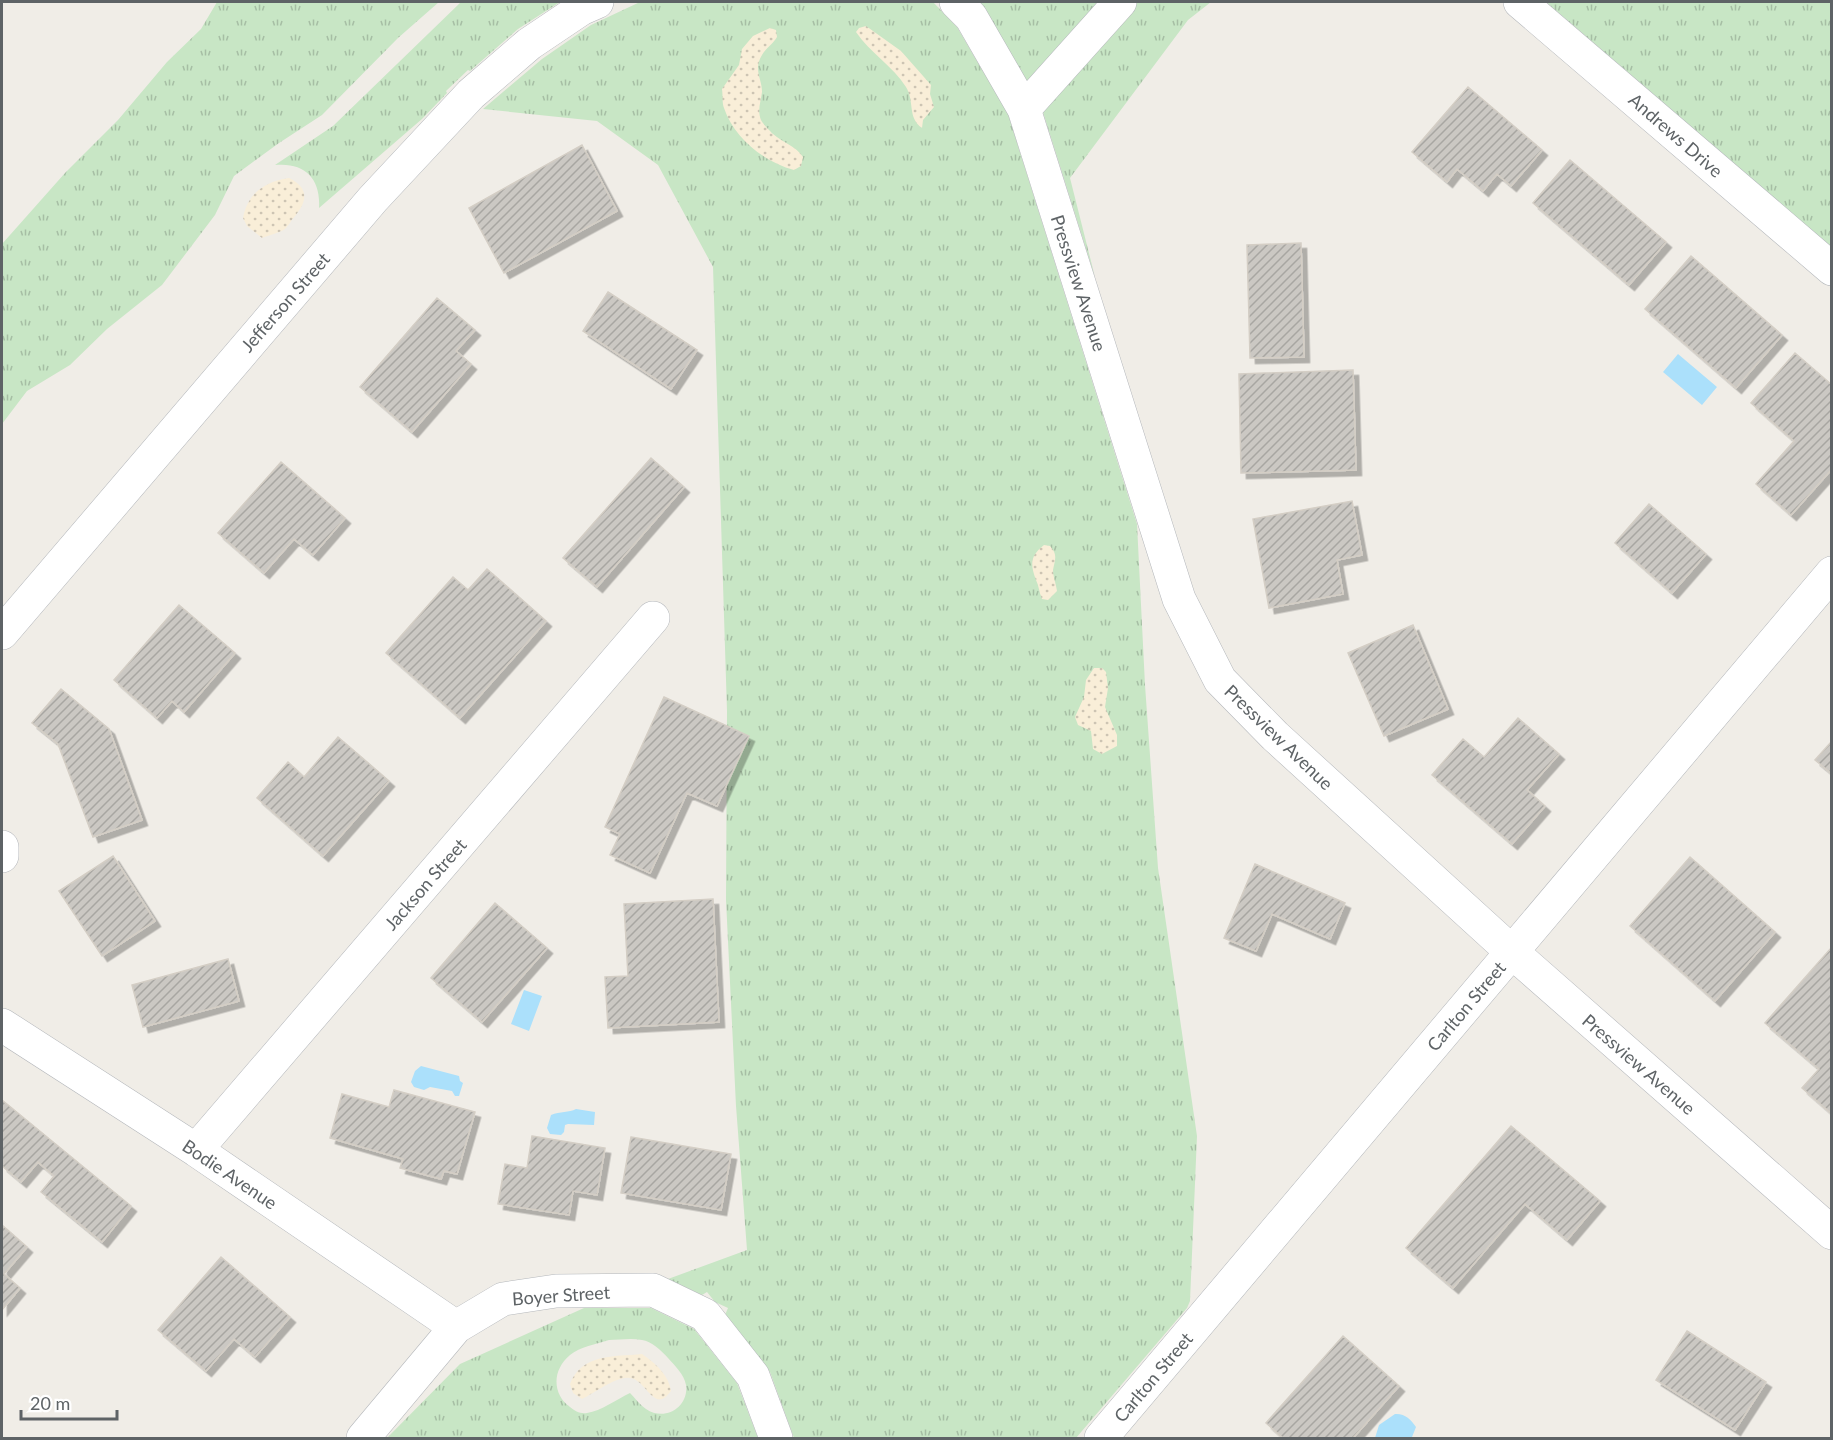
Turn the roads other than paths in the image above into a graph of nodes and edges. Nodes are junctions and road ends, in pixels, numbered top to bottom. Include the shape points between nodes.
1 (597, 2) edge
2 (956, 2) edge
3 (1120, 2) edge
4 (1520, 2) edge
5 (1024, 109) junction
6 (1832, 269) edge
7 (1832, 573) edge
8 (653, 618) dead end
9 (2, 633) edge
10 (2, 847) edge
11 (2, 856) edge
12 (1512, 952) junction
13 (2, 1025) edge
14 (196, 1150) junction
15 (1832, 1233) edge
16 (456, 1327) junction
17 (363, 1438) edge
18 (776, 1438) edge
19 (1101, 1438) edge

1 - 9 street, Jefferson Street via 529,44 471,94 373,199
2 - 5 street, Pressview Avenue via 971,17
3 - 5 street
4 - 6 street, Andrews Drive
5 - 12 street, Pressview Avenue via 1179,599 1220,680 1275,736
7 - 12 street, Carlton Street
8 - 14 street, Jackson Street
10 - 11 street
12 - 15 street, Pressview Avenue
12 - 19 street, Carlton Street
13 - 14 street, Bodie Avenue
14 - 16 street, Bodie Avenue
16 - 17 street, Boyer Street
16 - 18 street, Boyer Street via 503,1299 556,1291 653,1290 705,1315 753,1376

